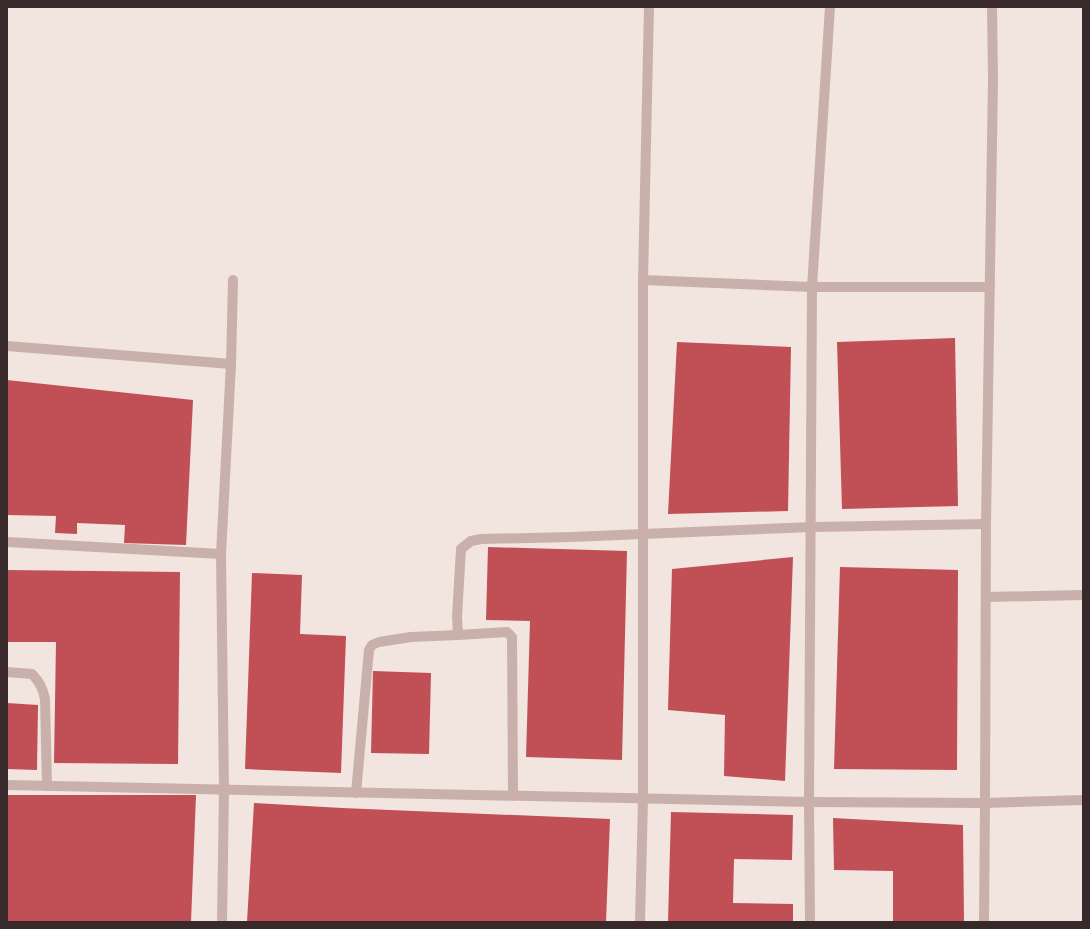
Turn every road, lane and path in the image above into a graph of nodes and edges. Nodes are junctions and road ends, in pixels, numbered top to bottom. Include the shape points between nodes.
1 (649, 7) edge
2 (830, 7) edge
3 (992, 7) edge
4 (233, 280) dead end
5 (643, 280) junction
6 (812, 287) junction
7 (990, 287) junction
8 (7, 346) edge
9 (231, 364) junction
10 (986, 524) junction
11 (812, 527) junction
12 (643, 533) junction
13 (7, 542) edge
14 (221, 554) junction
15 (1083, 595) edge
16 (986, 597) junction
17 (458, 635) junction
18 (7, 672) edge
19 (7, 785) edge
20 (47, 786) junction
21 (224, 790) junction
22 (356, 793) junction
23 (513, 796) junction
24 (643, 799) junction
25 (1083, 800) edge
26 (810, 802) junction
27 (985, 803) junction
28 (222, 922) edge
29 (640, 922) edge
30 (810, 922) edge
31 (984, 922) edge

1 - 5 street
2 - 6 street
3 - 7 street
4 - 9 street
5 - 6 street
5 - 12 street
6 - 7 street
6 - 11 street
7 - 10 street
8 - 9 street
9 - 14 street
10 - 11 street
10 - 16 street
11 - 12 street
11 - 26 street
12 - 17 street via 471,541 461,549
12 - 24 street
13 - 14 street
14 - 21 street
15 - 16 street
16 - 27 street
17 - 22 street via 411,637 378,642 369,650
17 - 23 street via 507,632 512,637
18 - 20 street via 32,674 44,691
19 - 20 street
20 - 21 street
21 - 22 street
21 - 28 street
22 - 23 street
23 - 24 street
24 - 26 street
24 - 29 street
25 - 27 street
26 - 27 street
26 - 30 street
27 - 31 street

